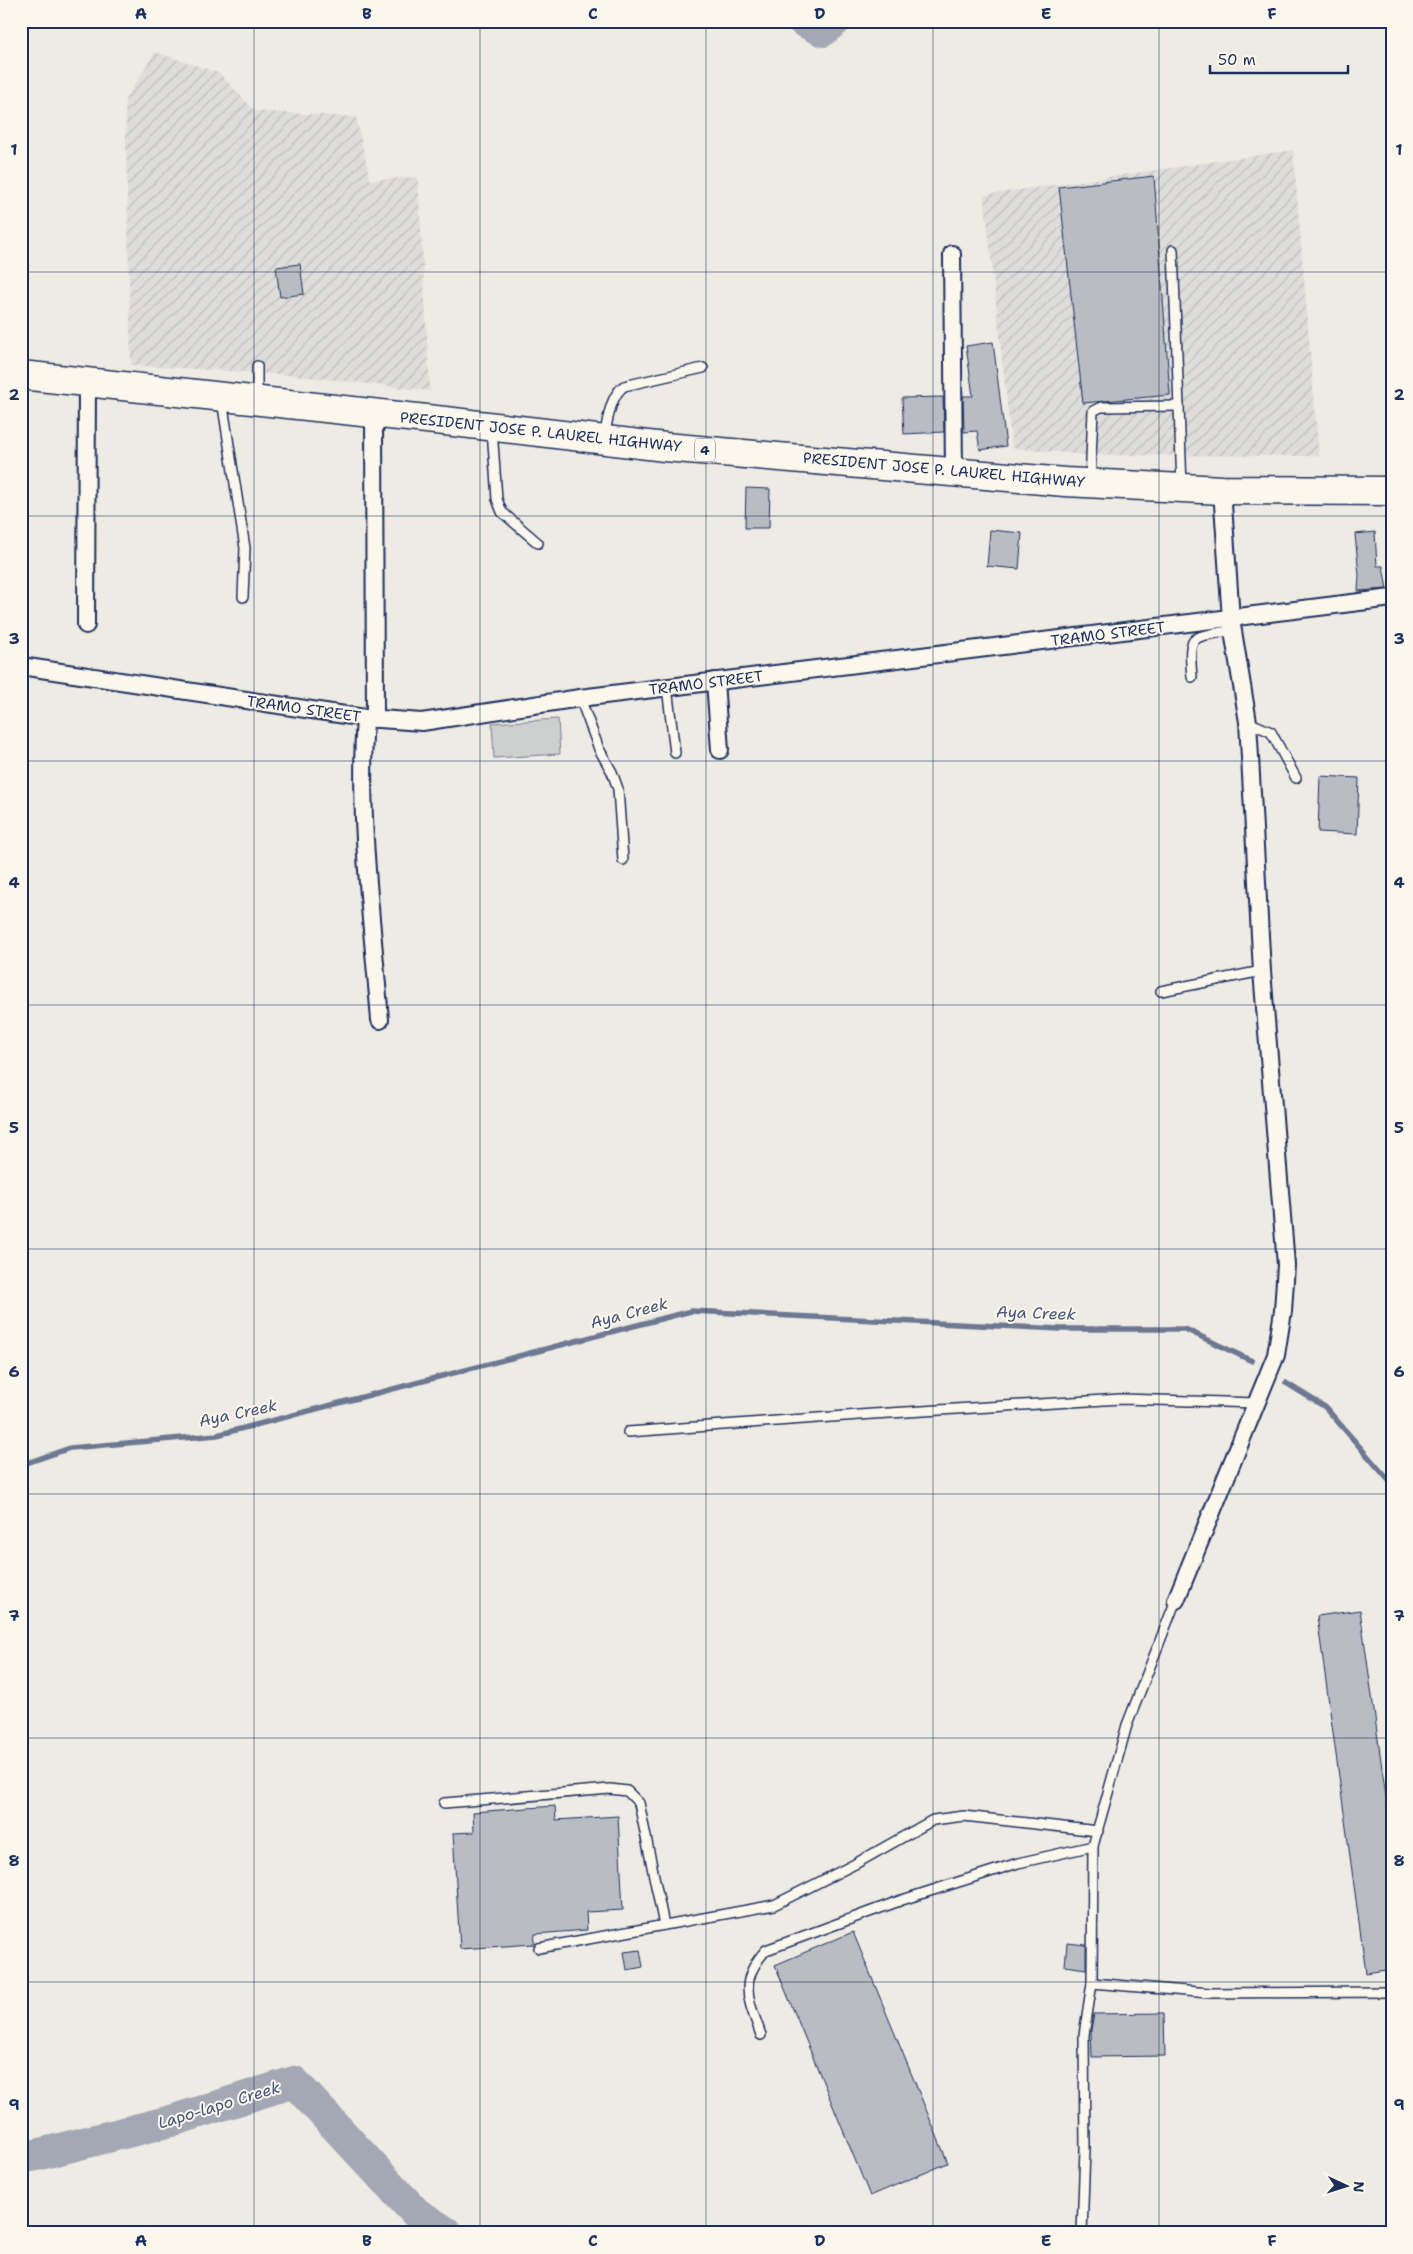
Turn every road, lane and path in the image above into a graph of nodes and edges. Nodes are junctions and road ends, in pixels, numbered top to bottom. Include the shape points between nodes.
1 (1173, 250) dead end
2 (952, 254) dead end
3 (257, 366) dead end
4 (703, 368) dead end
5 (21, 375) edge
6 (87, 382) junction
7 (221, 397) junction
8 (257, 400) junction
9 (1179, 406) junction
10 (374, 413) junction
11 (492, 426) junction
12 (603, 439) junction
13 (954, 473) junction
14 (1090, 483) junction
15 (1183, 488) junction
16 (1222, 490) junction
17 (1392, 491) edge
18 (538, 543) dead end
19 (243, 597) dead end
20 (1392, 598) edge
21 (86, 624) dead end
22 (1232, 624) junction
23 (21, 666) edge
24 (1192, 678) dead end
25 (716, 681) junction
26 (667, 687) junction
27 (580, 698) junction
28 (370, 718) junction
29 (1248, 722) junction
30 (720, 750) dead end
31 (675, 753) dead end
32 (1296, 778) dead end
33 (622, 860) dead end
34 (1262, 971) junction
35 (1161, 991) dead end
36 (380, 1020) dead end
37 (1258, 1403) junction
38 (628, 1432) dead end
39 (1176, 1600) joint
40 (444, 1803) dead end
41 (1098, 1831) junction
42 (1094, 1846) junction
43 (664, 1925) junction
44 (539, 1948) dead end
45 (1092, 1983) junction
46 (1392, 1992) edge
47 (761, 2035) dead end
48 (1082, 2233) edge

1 - 9 lane
2 - 13 street
3 - 8 lane
4 - 12 lane via 624,386 613,401
5 - 6 highway, PRESIDENT JOSE P. LAUREL HIGHWAY / 4
6 - 7 highway, PRESIDENT JOSE P. LAUREL HIGHWAY / 4
6 - 21 street
7 - 8 highway, PRESIDENT JOSE P. LAUREL HIGHWAY / 4
7 - 19 lane via 245,548
8 - 10 highway, PRESIDENT JOSE P. LAUREL HIGHWAY / 4
9 - 14 lane via 1101,407 1094,412
9 - 15 lane
10 - 11 highway, PRESIDENT JOSE P. LAUREL HIGHWAY / 4
10 - 28 street
11 - 12 highway, PRESIDENT JOSE P. LAUREL HIGHWAY / 4
11 - 18 lane via 499,506
12 - 13 highway, PRESIDENT JOSE P. LAUREL HIGHWAY / 4
13 - 14 highway, PRESIDENT JOSE P. LAUREL HIGHWAY / 4
14 - 15 highway, PRESIDENT JOSE P. LAUREL HIGHWAY / 4
15 - 16 highway, PRESIDENT JOSE P. LAUREL HIGHWAY / 4
16 - 17 highway, PRESIDENT JOSE P. LAUREL HIGHWAY / 4
16 - 22 street
20 - 22 street, TRAMO STREET
22 - 24 lane via 1191,642
22 - 25 street, TRAMO STREET
22 - 29 street
23 - 28 street, TRAMO STREET
25 - 26 street, TRAMO STREET
25 - 30 street
26 - 27 street, TRAMO STREET
26 - 31 lane
27 - 28 street, TRAMO STREET via 422,722
27 - 33 lane via 599,750 618,789
28 - 36 street via 362,757
29 - 32 lane via 1271,732
29 - 34 street
34 - 35 lane
34 - 37 street via 1286,1265 1276,1356
37 - 38 lane via 1121,1399
37 - 39 street
39 - 41 lane via 1127,1725
40 - 43 lane via 610,1789 628,1791 638,1804
41 - 42 lane
41 - 43 lane via 964,1816 933,1820 774,1905
42 - 45 lane
42 - 47 lane via 1018,1863 902,1900 766,1950 747,1983 747,1994
43 - 44 lane
45 - 46 lane via 1209,1994
45 - 48 lane via 1084,2035

